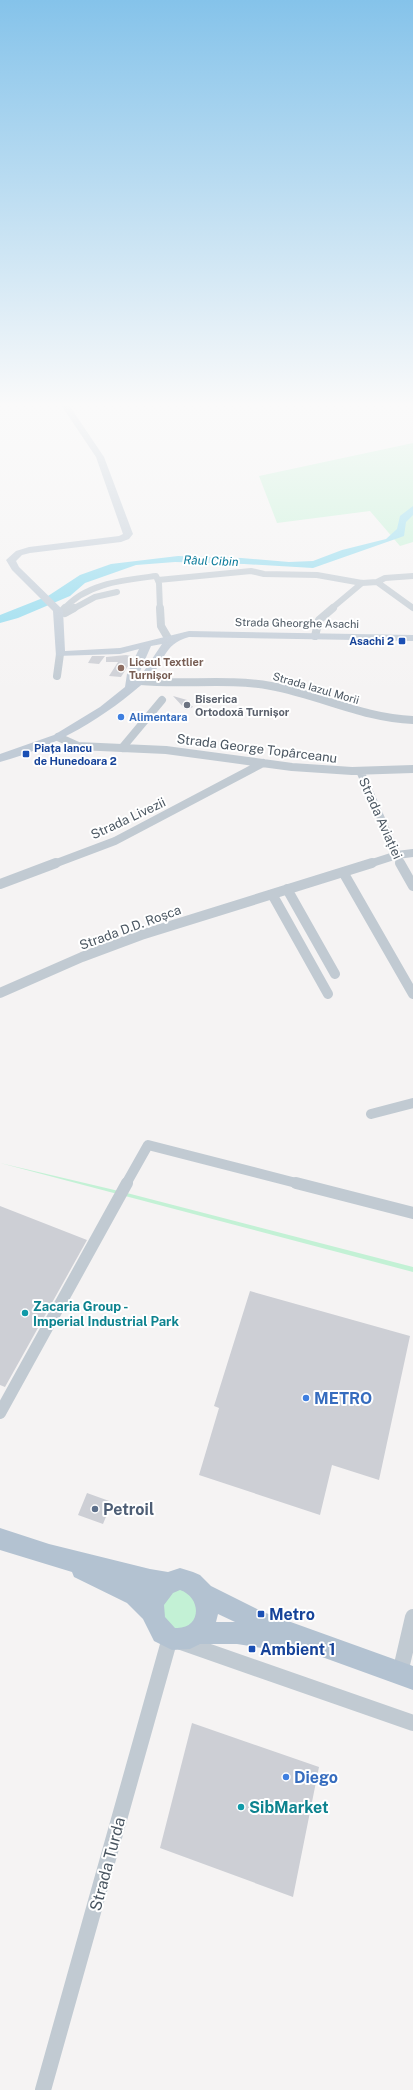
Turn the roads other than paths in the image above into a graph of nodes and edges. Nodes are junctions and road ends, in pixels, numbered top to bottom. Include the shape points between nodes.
1 (116, 503) edge
2 (413, 576) edge
3 (157, 578) junction
4 (377, 582) junction
5 (362, 583) junction
6 (117, 592) dead end
7 (85, 593) junction
8 (95, 597) junction
9 (413, 608) edge
10 (57, 611) junction
11 (181, 635) junction
12 (315, 636) junction
13 (168, 638) junction
14 (413, 638) edge
15 (147, 644) junction
16 (120, 651) junction
17 (60, 654) junction
18 (140, 657) junction
19 (57, 676) dead end
20 (140, 681) junction
21 (130, 689) junction
22 (162, 700) dead end
23 (413, 720) edge
24 (58, 737) junction
25 (122, 748) junction
26 (0, 758) edge
27 (263, 764) junction
28 (413, 769) edge
29 (360, 771) junction
30 (413, 853) edge
31 (397, 855) junction
32 (343, 872) junction
33 (0, 884) edge
34 (413, 886) edge
35 (288, 889) junction
36 (272, 894) junction
37 (335, 974) dead end
38 (0, 994) edge
39 (328, 994) dead end
40 (413, 994) edge
41 (413, 1103) edge
42 (371, 1114) dead end
43 (413, 1213) edge
44 (0, 1413) edge
45 (0, 1539) edge
46 (49, 1555) junction
47 (168, 1582) junction
48 (205, 1595) junction
49 (152, 1613) junction
50 (413, 1617) edge
51 (189, 1640) junction
52 (328, 1649) junction
53 (407, 1675) edge
54 (413, 1723) edge
55 (43, 2090) edge

1 - 10 street via 128,535 121,539 41,548 15,555 11,560 11,563
2 - 4 street via 385,578
3 - 5 street via 251,571 264,574 316,575
3 - 7 street via 100,585
3 - 13 street via 161,626
4 - 5 street
4 - 9 street
5 - 12 street via 338,604 328,607 316,622
6 - 8 street
7 - 8 street
7 - 10 street
8 - 10 street
10 - 17 street
11 - 12 street, Strada Gheorghe Asachi
11 - 13 street, Strada Gheorghe Asachi
11 - 20 street via 164,647 149,673
12 - 14 street, Strada Gheorghe Asachi
13 - 15 street, Strada Gheorghe Asachi
15 - 16 street, Strada Gheorghe Asachi
15 - 18 street
16 - 17 street
16 - 18 street
17 - 19 street
18 - 21 street via 132,674
20 - 21 street
20 - 23 street, Strada Iazul Morii via 170,684 260,684 383,718
21 - 24 street via 90,719
22 - 25 street
24 - 25 street, Strada George Topârceanu via 78,746
24 - 26 street
25 - 27 street, Strada George Topârceanu via 166,750
27 - 29 street, Strada George Topârceanu
27 - 33 street, Strada Livezii via 115,841
28 - 29 street, Strada George Topârceanu
29 - 31 street, Strada Aviației
30 - 31 street, Strada D.D. Roșca
31 - 32 street, Strada D.D. Roșca
31 - 34 street, Strada Aviației
32 - 35 street, Strada D.D. Roșca
32 - 40 street
35 - 36 street, Strada D.D. Roșca
35 - 37 street
36 - 38 street, Strada D.D. Roșca via 141,935
36 - 39 street
41 - 42 street
43 - 44 street via 148,1144
45 - 46 main road
46 - 47 main road via 150,1580
46 - 49 main road via 129,1592 142,1601
47 - 48 main road via 186,1580 197,1586
47 - 49 main road via 156,1595
48 - 51 main road via 208,1605 204,1625
48 - 52 main road via 242,1614
49 - 51 main road via 158,1628
50 - 53 street
51 - 52 main road via 237,1633
51 - 54 street
51 - 55 street, Strada Turda
52 - 53 main road

